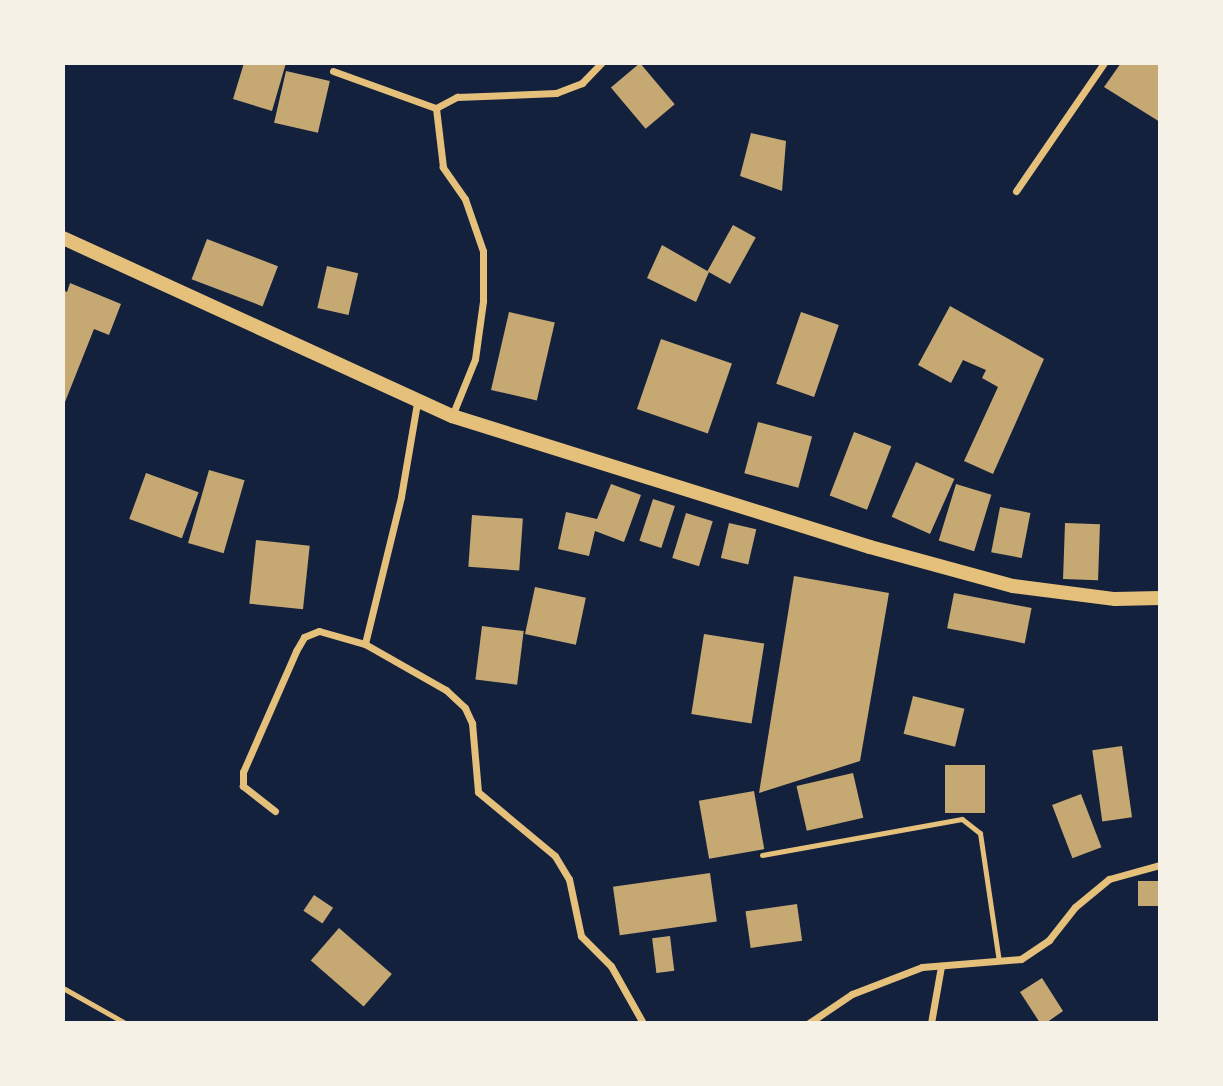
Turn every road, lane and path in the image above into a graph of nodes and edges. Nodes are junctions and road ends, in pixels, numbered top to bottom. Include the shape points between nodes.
1 (601, 63) edge
2 (1104, 63) edge
3 (333, 71) dead end
4 (436, 108) junction
5 (1016, 191) dead end
6 (63, 238) edge
7 (418, 402) junction
8 (453, 416) junction
9 (1160, 598) edge
10 (365, 644) junction
11 (275, 811) dead end
12 (762, 855) dead end
13 (1160, 865) edge
14 (999, 961) junction
15 (940, 965) junction
16 (63, 988) edge
17 (125, 1023) edge
18 (643, 1023) edge
19 (809, 1023) edge
20 (931, 1023) edge

1 - 4 street via 582,83 556,93 457,97
2 - 5 street
3 - 4 street
4 - 8 street via 443,167 466,199 483,251 483,301 475,359
6 - 7 main road
7 - 8 main road
7 - 10 street via 401,497
8 - 9 main road via 870,547 1013,586 1115,599
10 - 11 street via 318,631 304,637 243,772 243,786
10 - 18 street via 446,690 465,708 472,723 478,792 555,856 569,879 581,936 611,966
12 - 14 lane via 962,819 980,833
13 - 14 street via 1109,879 1075,907 1049,940 1021,960
14 - 15 street
15 - 19 street via 922,967 852,994
15 - 20 street
16 - 17 lane

